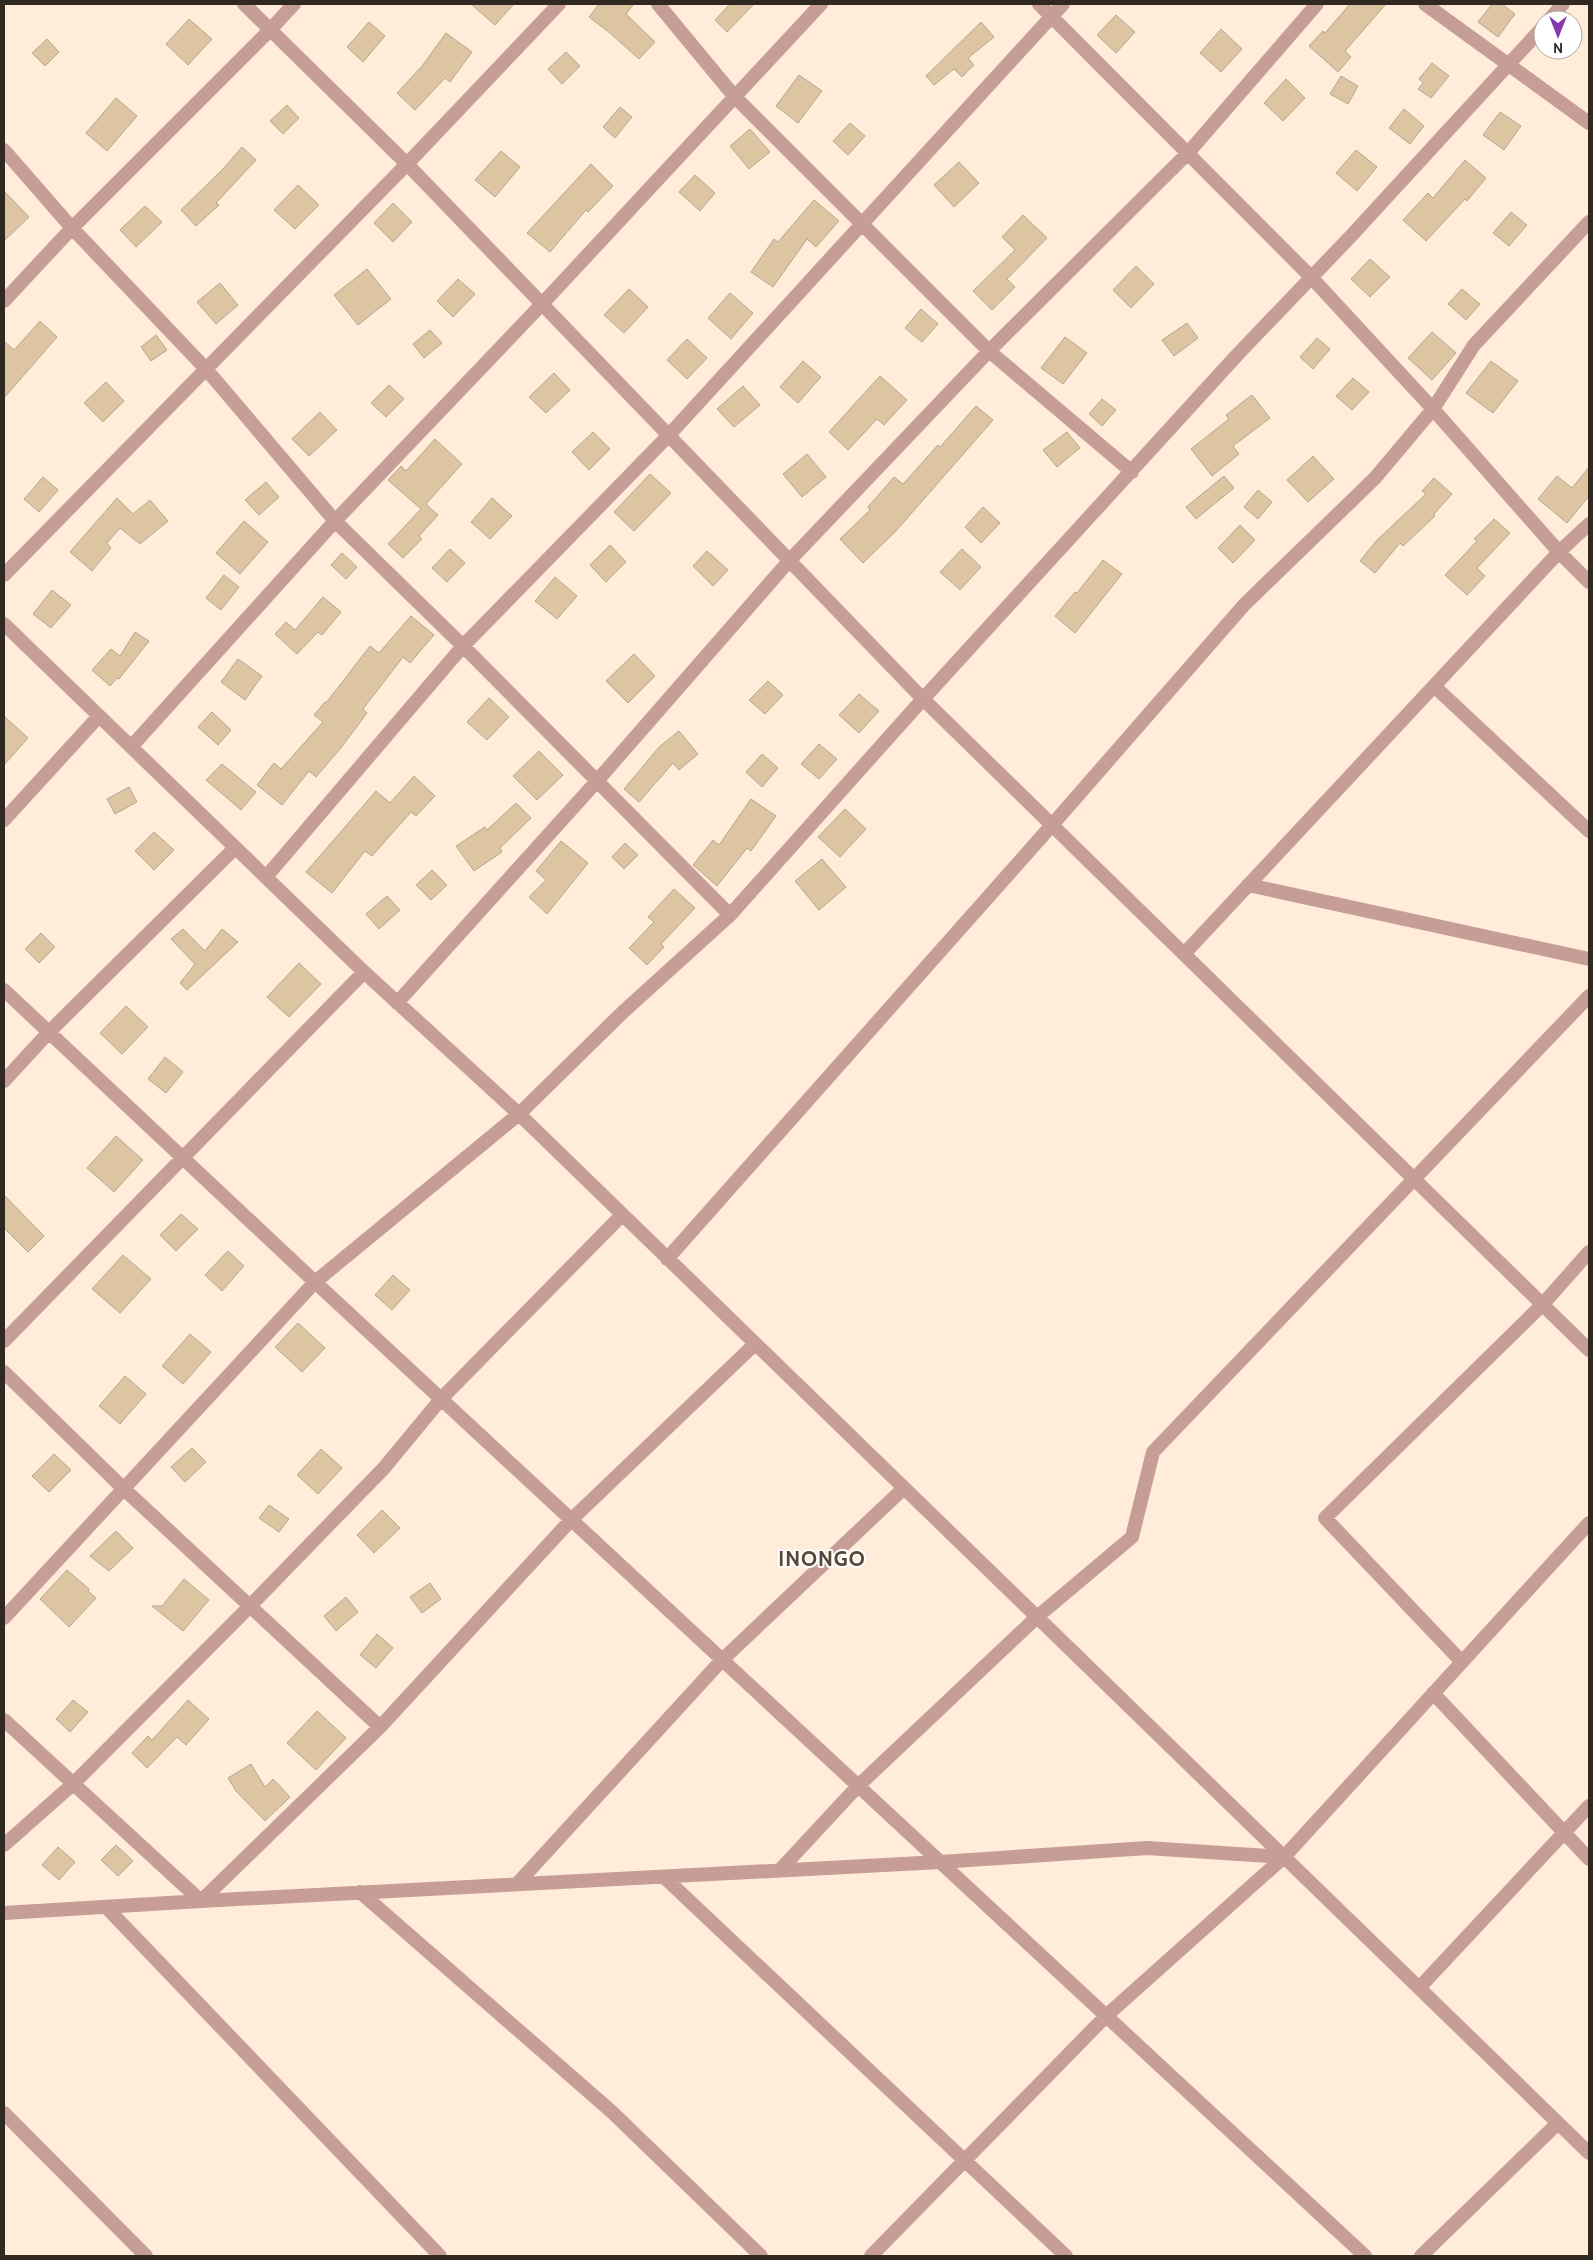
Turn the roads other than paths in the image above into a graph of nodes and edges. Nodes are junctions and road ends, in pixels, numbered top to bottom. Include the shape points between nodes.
1 (244, 4) edge
2 (294, 4) edge
3 (559, 4) edge
4 (658, 4) edge
5 (821, 4) edge
6 (1039, 4) edge
7 (1063, 4) edge
8 (1317, 4) edge
9 (1425, 4) edge
10 (1051, 16) junction
11 (270, 31) junction
12 (1533, 38) edge
13 (1507, 65) junction
14 (734, 96) junction
15 (1589, 123) edge
16 (4, 150) edge
17 (1188, 153) junction
18 (406, 164) junction
19 (1589, 222) edge
20 (862, 224) junction
21 (72, 228) junction
22 (1311, 277) junction
23 (4, 301) edge
24 (542, 304) junction
25 (989, 351) junction
26 (206, 369) junction
27 (1433, 409) junction
28 (669, 435) junction
29 (1132, 472) junction
30 (335, 521) junction
31 (1589, 524) edge
32 (1559, 552) junction
33 (789, 561) junction
34 (4, 575) edge
35 (1589, 582) edge
36 (4, 624) edge
37 (463, 646) junction
38 (1434, 686) junction
39 (923, 699) junction
40 (98, 716) junction
41 (131, 747) junction
42 (597, 781) junction
43 (4, 820) edge
44 (1052, 825) junction
45 (1589, 831) edge
46 (235, 848) junction
47 (266, 877) junction
48 (1248, 885) junction
49 (730, 915) junction
50 (1184, 954) junction
51 (1589, 959) edge
52 (364, 972) junction
53 (4, 990) edge
54 (1589, 996) edge
55 (397, 1003) junction
56 (49, 1032) junction
57 (4, 1081) edge
58 (518, 1114) junction
59 (182, 1157) junction
60 (1414, 1179) junction
61 (622, 1215) junction
62 (1589, 1252) edge
63 (668, 1259) junction
64 (315, 1282) junction
65 (1543, 1304) junction
66 (4, 1341) edge
67 (755, 1344) junction
68 (1589, 1350) edge
69 (4, 1372) edge
70 (441, 1399) junction
71 (124, 1488) junction
72 (904, 1488) junction
73 (571, 1520) junction
74 (1589, 1524) edge
75 (250, 1606) junction
76 (1037, 1617) junction
77 (4, 1618) edge
78 (722, 1660) junction
79 (1462, 1662) junction
80 (1434, 1693) junction
81 (4, 1720) edge
82 (380, 1727) junction
83 (73, 1784) junction
84 (858, 1786) junction
85 (1589, 1806) edge
86 (1564, 1834) junction
87 (4, 1846) edge
88 (1284, 1857) junction
89 (1589, 1859) edge
90 (940, 1862) junction
91 (779, 1871) junction
92 (664, 1877) junction
93 (518, 1884) junction
94 (360, 1892) junction
95 (201, 1901) junction
96 (106, 1907) junction
97 (4, 1913) edge
98 (1419, 1988) junction
99 (1106, 2016) junction
100 (4, 2113) edge
101 (1558, 2123) junction
102 (1589, 2153) edge
103 (966, 2161) junction
104 (146, 2256) edge
105 (440, 2256) edge
106 (761, 2256) edge
107 (871, 2256) edge
108 (1066, 2256) edge
109 (1365, 2256) edge
110 (1421, 2256) edge

1 - 11 street
2 - 11 street
3 - 18 street
4 - 14 street
5 - 14 street
6 - 10 street
7 - 10 street
8 - 17 street
9 - 13 street
10 - 17 street
10 - 20 street
11 - 18 street
11 - 21 street
12 - 13 street
13 - 15 street
13 - 22 street
14 - 20 street
14 - 24 street
16 - 21 street
17 - 22 street
17 - 25 street
18 - 24 street
18 - 26 street
19 - 27 street via 1474,345
20 - 25 street
20 - 28 street
21 - 23 street
21 - 26 street
22 - 27 street
22 - 29 street
24 - 28 street
24 - 30 street
25 - 29 street
25 - 33 street
26 - 30 street
26 - 34 street
27 - 32 street
27 - 44 street via 1375,478 1244,604
28 - 33 street
28 - 37 street
29 - 39 street
30 - 37 street
30 - 41 street
31 - 32 street
32 - 35 street
32 - 38 street
33 - 39 street
33 - 42 street
36 - 40 street
37 - 42 street
37 - 47 street
38 - 45 street
38 - 48 street
39 - 44 street
39 - 49 street
40 - 41 street
40 - 43 street
41 - 46 street
42 - 49 street
42 - 55 street
44 - 50 street
44 - 63 street
46 - 47 street
46 - 56 street
47 - 52 street
48 - 50 street
48 - 51 street
49 - 58 street via 623,1012
50 - 60 street
52 - 55 street
52 - 59 street
53 - 56 street
54 - 60 street
55 - 58 street
56 - 57 street
56 - 59 street
58 - 61 street
58 - 64 street
59 - 64 street
59 - 66 street
60 - 65 street
60 - 76 street via 1153,1452 1132,1537
61 - 63 street
61 - 70 street
62 - 65 street
63 - 67 street
64 - 70 street
64 - 71 street
65 - 68 street
65 - 79 street via 1325,1518
67 - 72 street
67 - 73 street
69 - 71 street
70 - 73 street
70 - 75 street via 384,1468
71 - 75 street
71 - 77 street
72 - 76 street
72 - 78 street
73 - 78 street
73 - 82 street
74 - 79 street
75 - 82 street
75 - 83 street
76 - 84 street
76 - 88 street
78 - 84 street
78 - 93 street
79 - 80 street
80 - 86 street
80 - 88 street
81 - 83 street
82 - 95 street
83 - 87 street
83 - 95 street
84 - 90 street
84 - 91 street
85 - 86 street
86 - 89 street
86 - 98 street
88 - 90 street via 1147,1848
88 - 98 street
88 - 99 street
90 - 91 street
90 - 99 street
91 - 92 street
92 - 93 street
92 - 103 street
93 - 94 street
94 - 95 street
94 - 106 street via 612,2112
95 - 96 street
96 - 97 street
96 - 105 street
98 - 101 street
99 - 103 street
99 - 109 street
100 - 104 street
101 - 102 street
101 - 110 street
103 - 107 street
103 - 108 street

